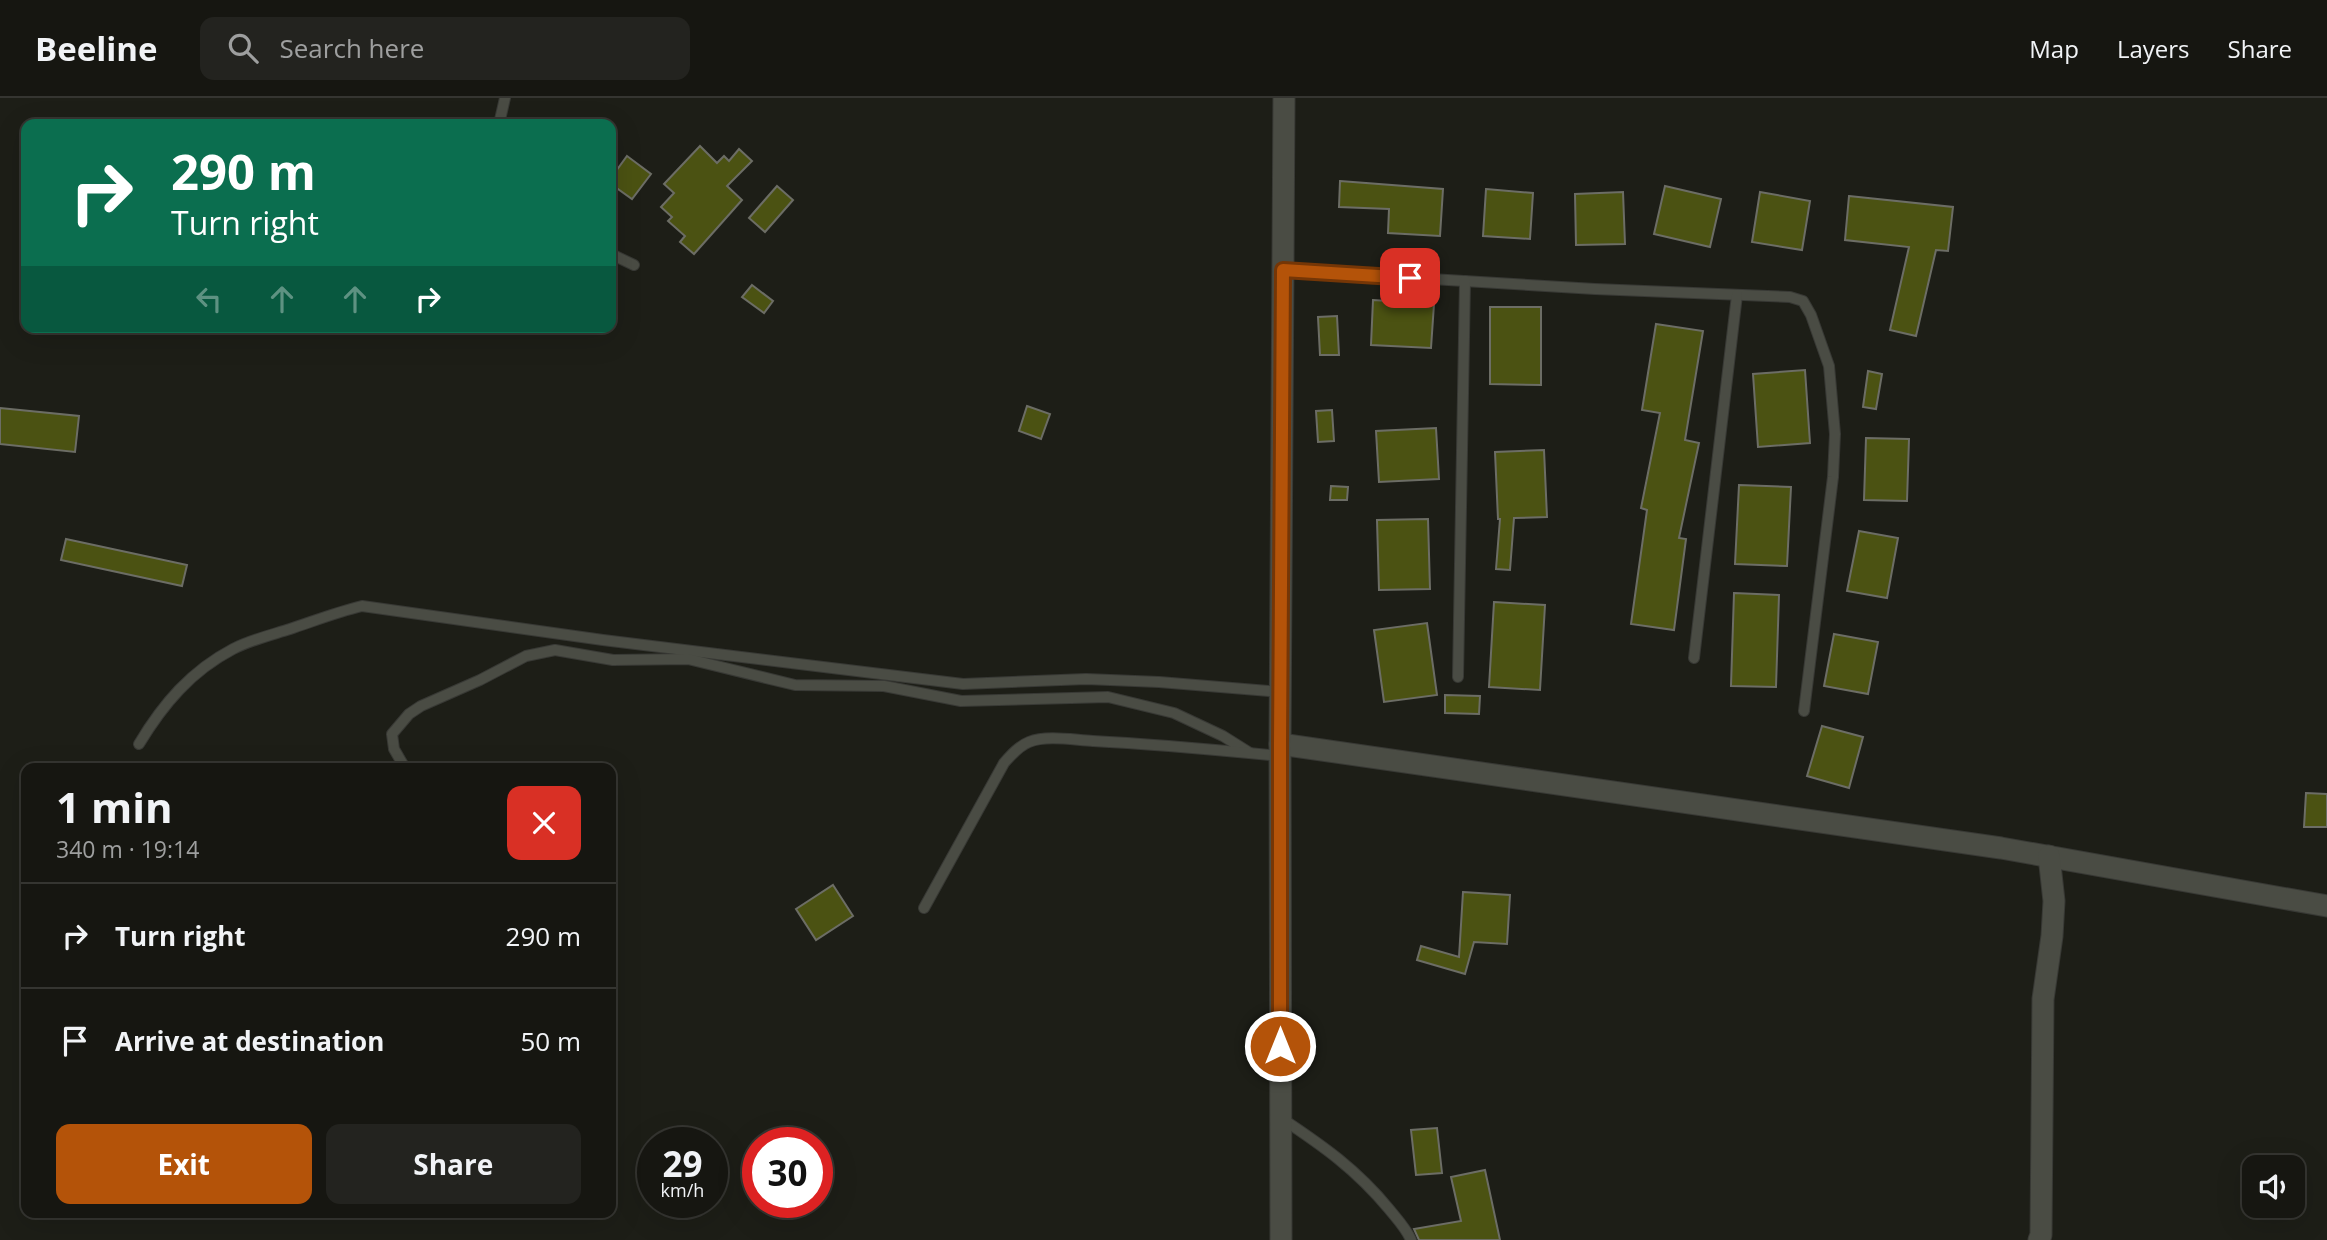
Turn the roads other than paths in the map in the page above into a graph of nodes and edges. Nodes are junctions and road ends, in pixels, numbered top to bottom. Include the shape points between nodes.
1 (505, 98) edge
2 (1284, 98) edge
3 (500, 119) edge
4 (616, 256) edge
5 (634, 265) dead end
6 (1283, 270) junction
7 (1465, 281) junction
8 (1737, 295) junction
9 (1694, 658) dead end
10 (1458, 677) dead end
11 (1280, 692) junction
12 (1804, 711) dead end
13 (139, 744) dead end
14 (1280, 750) junction
15 (1250, 753) junction
16 (401, 763) edge
17 (2049, 856) junction
18 (2327, 906) edge
19 (924, 908) dead end
20 (1280, 1118) junction
21 (1281, 1240) edge
22 (1411, 1240) edge
23 (2039, 1240) edge

1 - 3 lane
2 - 6 street
4 - 5 lane
6 - 7 lane
6 - 11 street
7 - 8 lane
7 - 10 lane
8 - 9 lane
8 - 12 lane via 1802,302 1811,315 1832,382 1833,477
11 - 13 lane via 1086,679 964,684 362,606 235,648 213,661 160,709
11 - 14 street
14 - 15 lane
14 - 17 street via 1772,814
14 - 20 street
15 - 16 lane via 1200,723 1108,697 961,701 884,686 795,685 688,659 613,660 555,650 526,656 409,714 392,734
15 - 19 lane via 1139,743 1029,742 1004,763
17 - 18 street
17 - 23 street via 2054,901 2043,999
20 - 21 street
20 - 22 lane via 1326,1148 1368,1184

